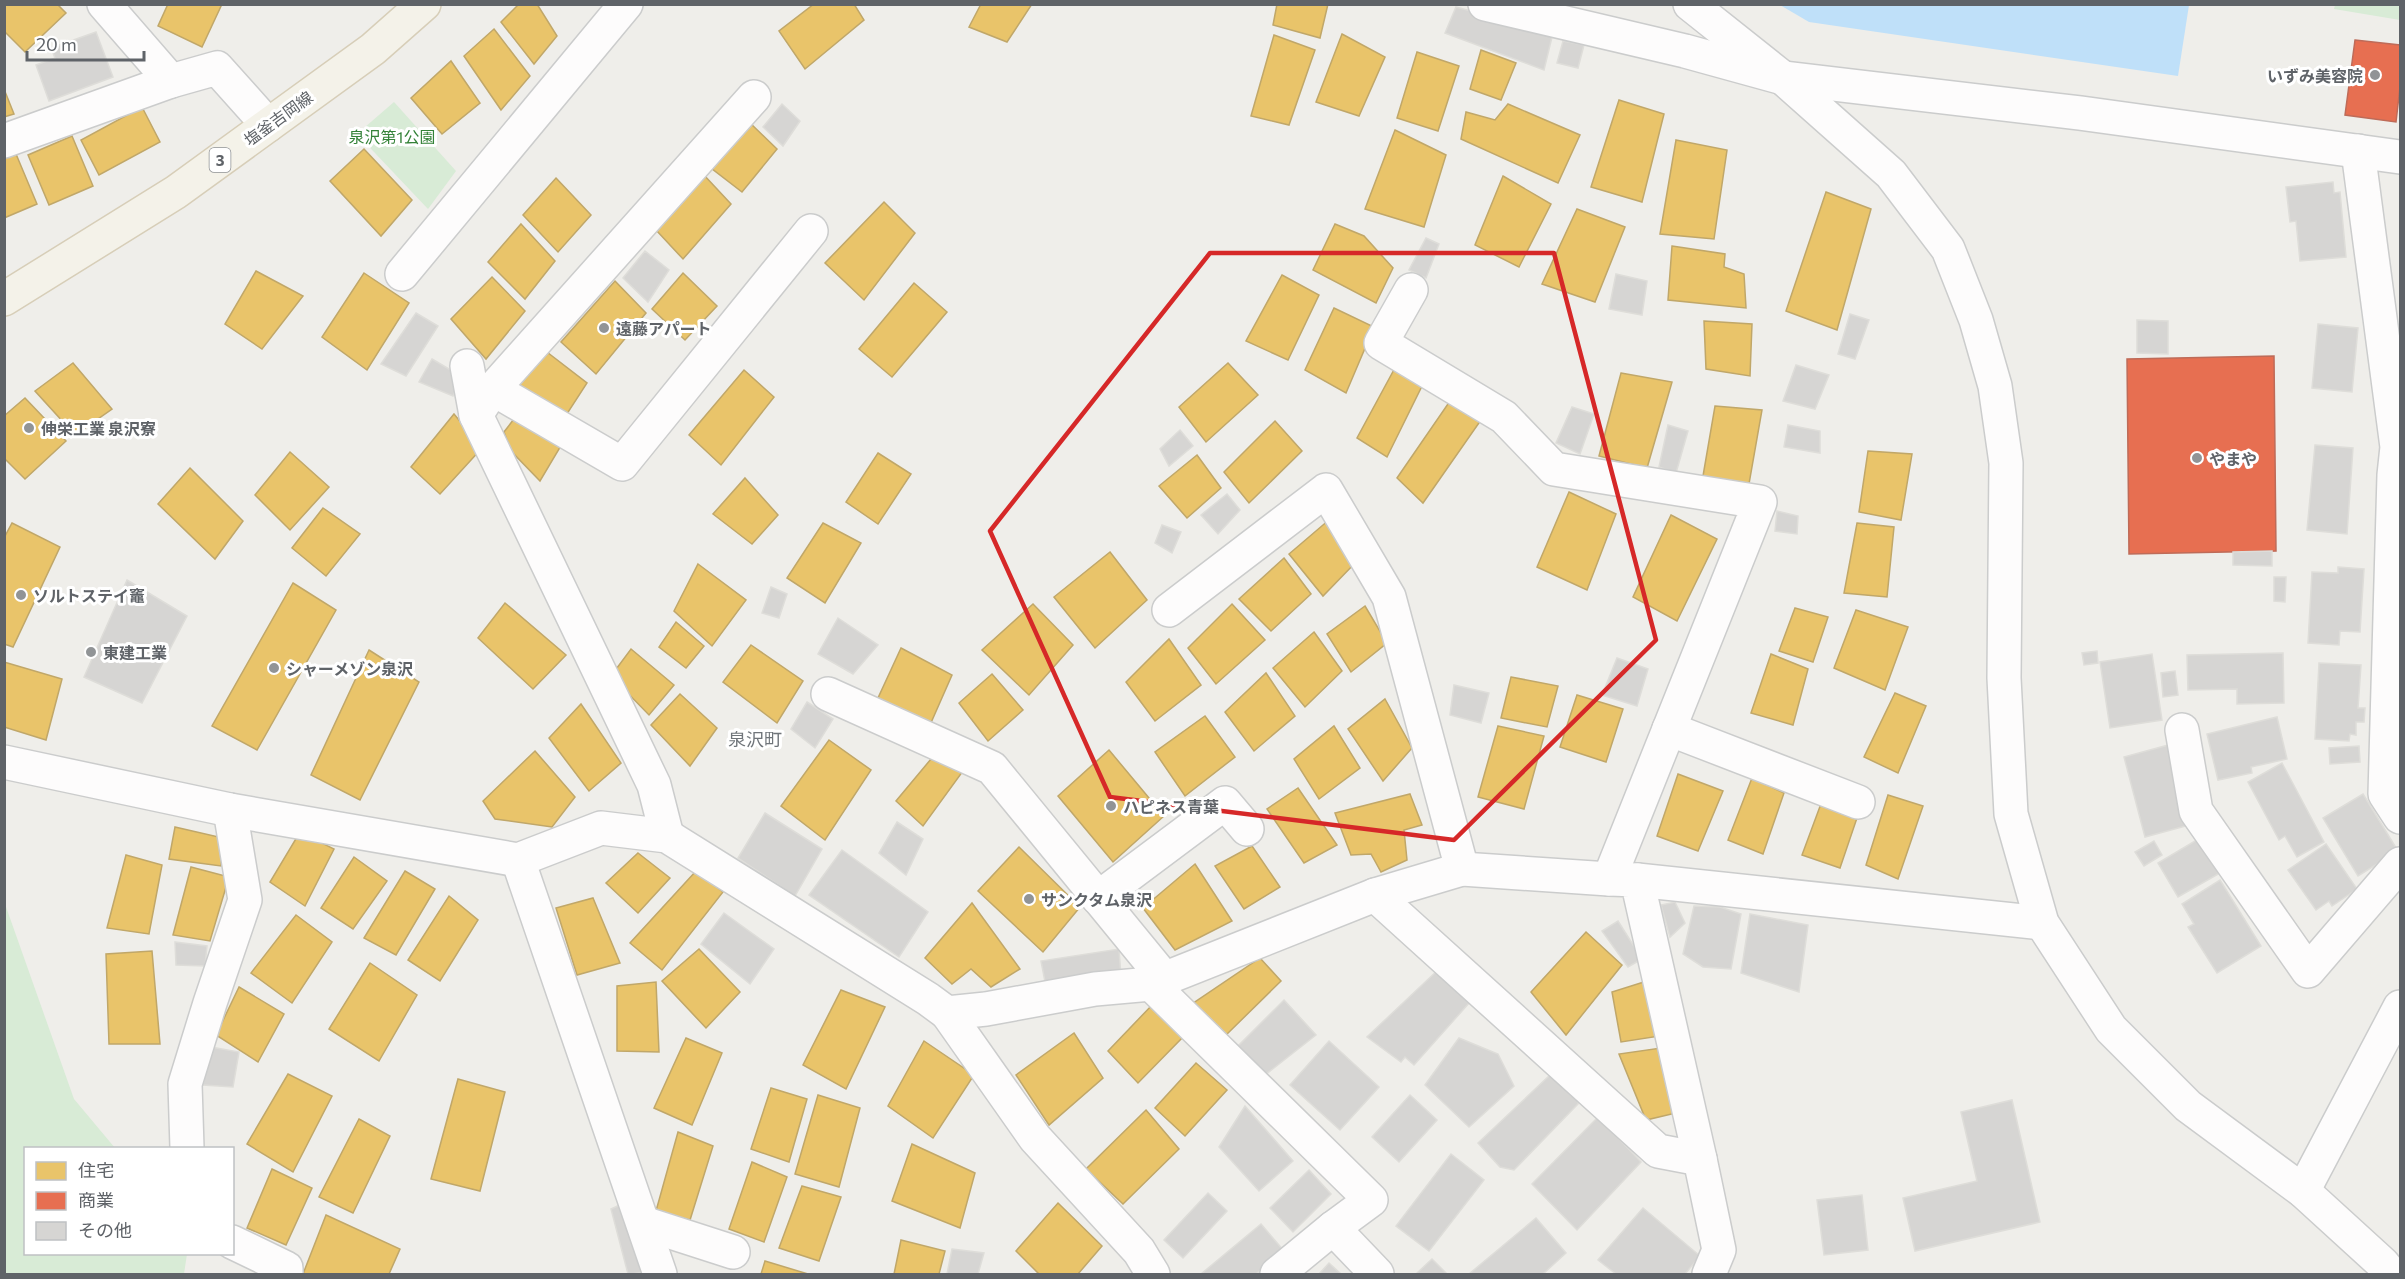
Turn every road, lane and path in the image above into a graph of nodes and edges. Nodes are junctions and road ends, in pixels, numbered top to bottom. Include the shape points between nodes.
1 (104, 4) edge
2 (424, 4) edge
3 (626, 4) edge
4 (1485, 4) edge
5 (1690, 4) edge
6 (1783, 78) junction
7 (171, 81) junction
8 (754, 97) dead end
9 (268, 125) junction
10 (4, 141) edge
11 (2358, 151) junction
12 (2400, 157) edge
13 (811, 231) dead end
14 (402, 274) dead end
15 (1412, 290) dead end
16 (4, 299) edge
17 (467, 366) dead end
18 (484, 402) junction
19 (2398, 477) edge
20 (1169, 610) dead end
21 (828, 694) dead end
22 (1669, 729) junction
23 (2182, 729) dead end
24 (4, 762) edge
25 (1858, 802) dead end
26 (230, 810) junction
27 (2400, 817) edge
28 (1246, 829) dead end
29 (667, 836) junction
30 (518, 860) junction
31 (2400, 864) edge
32 (1462, 869) junction
33 (1623, 880) junction
34 (1375, 895) junction
35 (1098, 898) junction
36 (2042, 923) junction
37 (1157, 981) junction
38 (2400, 1007) edge
39 (947, 1013) junction
40 (187, 1147) edge
41 (1700, 1159) junction
42 (2303, 1191) junction
43 (643, 1223) junction
44 (1333, 1228) junction
45 (234, 1243) edge
46 (734, 1252) dead end
47 (286, 1275) edge
48 (660, 1275) edge
49 (1153, 1275) edge
50 (1277, 1275) edge
51 (1377, 1275) edge
52 (1709, 1275) edge
53 (2391, 1275) edge

1 - 7 street
2 - 9 main road, 塩釜吉岡線 / 3 via 373,49
3 - 14 street
4 - 6 street
5 - 6 street
6 - 11 street
6 - 36 street via 1891,174 1948,249 1976,320 1995,386 2006,463 2004,678 2011,814
7 - 9 street via 217,68
7 - 10 street
8 - 18 street
9 - 16 main road, 塩釜吉岡線 / 3 via 176,192
11 - 12 street
11 - 19 street
13 - 18 street via 622,464
15 - 22 street via 1381,343 1504,417 1554,469 1760,502
17 - 18 street
18 - 29 street via 654,785
19 - 27 street via 2385,794
20 - 32 street via 1326,490 1389,597
21 - 35 street via 992,768
22 - 25 street
22 - 33 street
23 - 31 street via 2196,812 2308,971
24 - 26 street
26 - 30 street
26 - 40 street via 245,900 185,1084
28 - 35 street via 1225,802
29 - 30 street via 602,828
29 - 39 street
30 - 43 street
32 - 33 street
32 - 34 street
33 - 36 street
33 - 41 street
34 - 37 street
34 - 41 street via 1658,1151
35 - 37 street
36 - 42 street via 2111,1029 2188,1106
37 - 39 street
37 - 44 street via 1371,1200
38 - 42 street
39 - 49 street via 1035,1138 1139,1251
41 - 52 street via 1719,1250
42 - 53 street via 2383,1263
43 - 46 street
43 - 48 street
44 - 50 street
44 - 51 street
45 - 47 street via 286,1268

